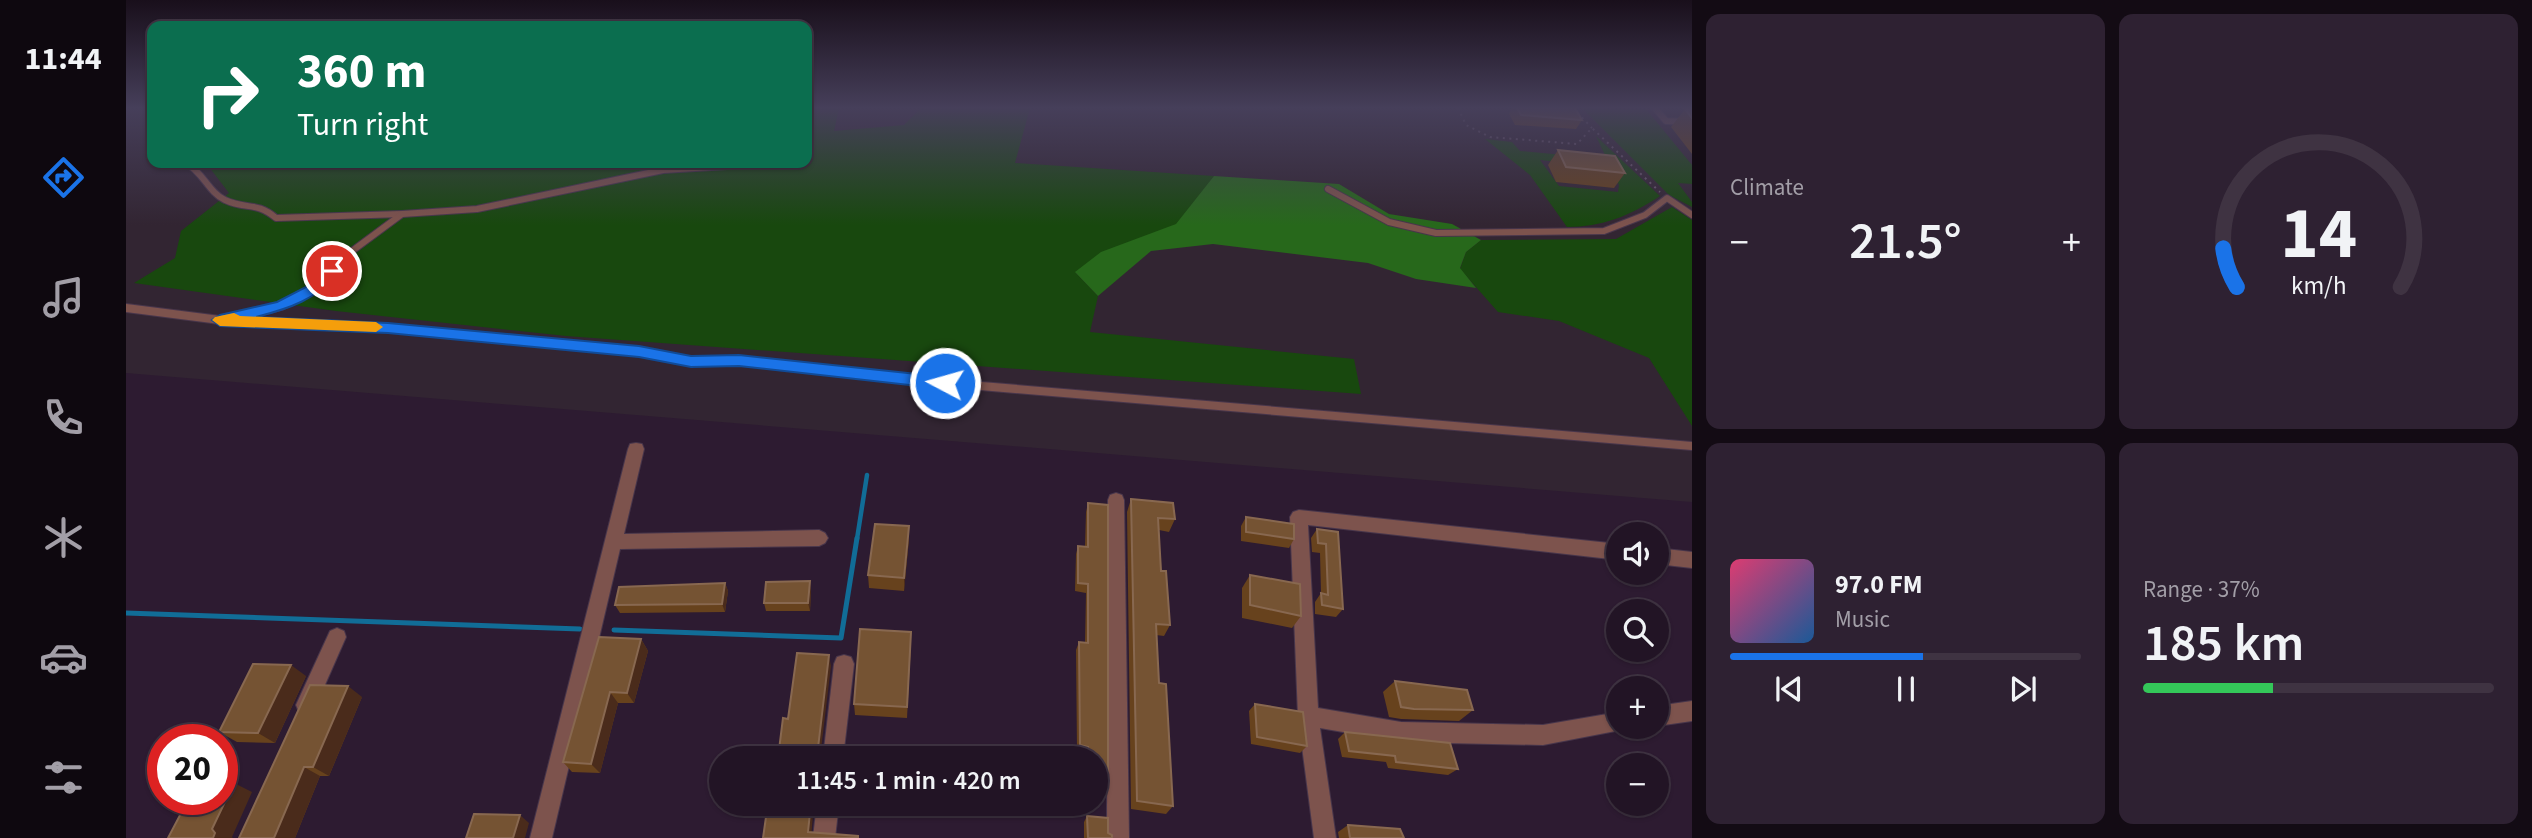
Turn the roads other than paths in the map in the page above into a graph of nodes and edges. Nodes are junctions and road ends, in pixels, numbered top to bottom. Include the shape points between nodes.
1 (196, 168) edge
2 (714, 168) edge
3 (1328, 189) dead end
4 (402, 214) junction
5 (1692, 215) edge
6 (126, 308) edge
7 (220, 320) junction
8 (1692, 446) edge
9 (636, 449) dead end
10 (1116, 500) dead end
11 (819, 538) dead end
12 (614, 542) junction
13 (1606, 551) edge
14 (1669, 557) edge
15 (1692, 560) edge
16 (337, 637) dead end
17 (844, 664) dead end
18 (1692, 711) edge
19 (1669, 714) edge
20 (1308, 716) junction
21 (1606, 724) edge
22 (297, 725) edge
23 (834, 746) edge
24 (827, 816) edge
25 (541, 838) edge
26 (824, 838) edge
27 (1118, 838) edge
28 (1325, 838) edge

1 - 4 lane via 222,199 263,207 276,218
2 - 4 lane via 663,170 477,209
3 - 5 lane via 1389,222 1448,233 1604,231 1645,215 1667,198
4 - 7 lane via 348,254 317,288 281,306
6 - 7 lane
7 - 8 lane via 388,328 639,351 691,361 739,361
9 - 12 street
10 - 27 street
11 - 12 street
12 - 25 street
13 - 20 street via 1299,517
14 - 15 street
16 - 22 street
17 - 23 street
18 - 19 street
20 - 21 street via 1401,732 1543,736
20 - 28 street
24 - 26 street

